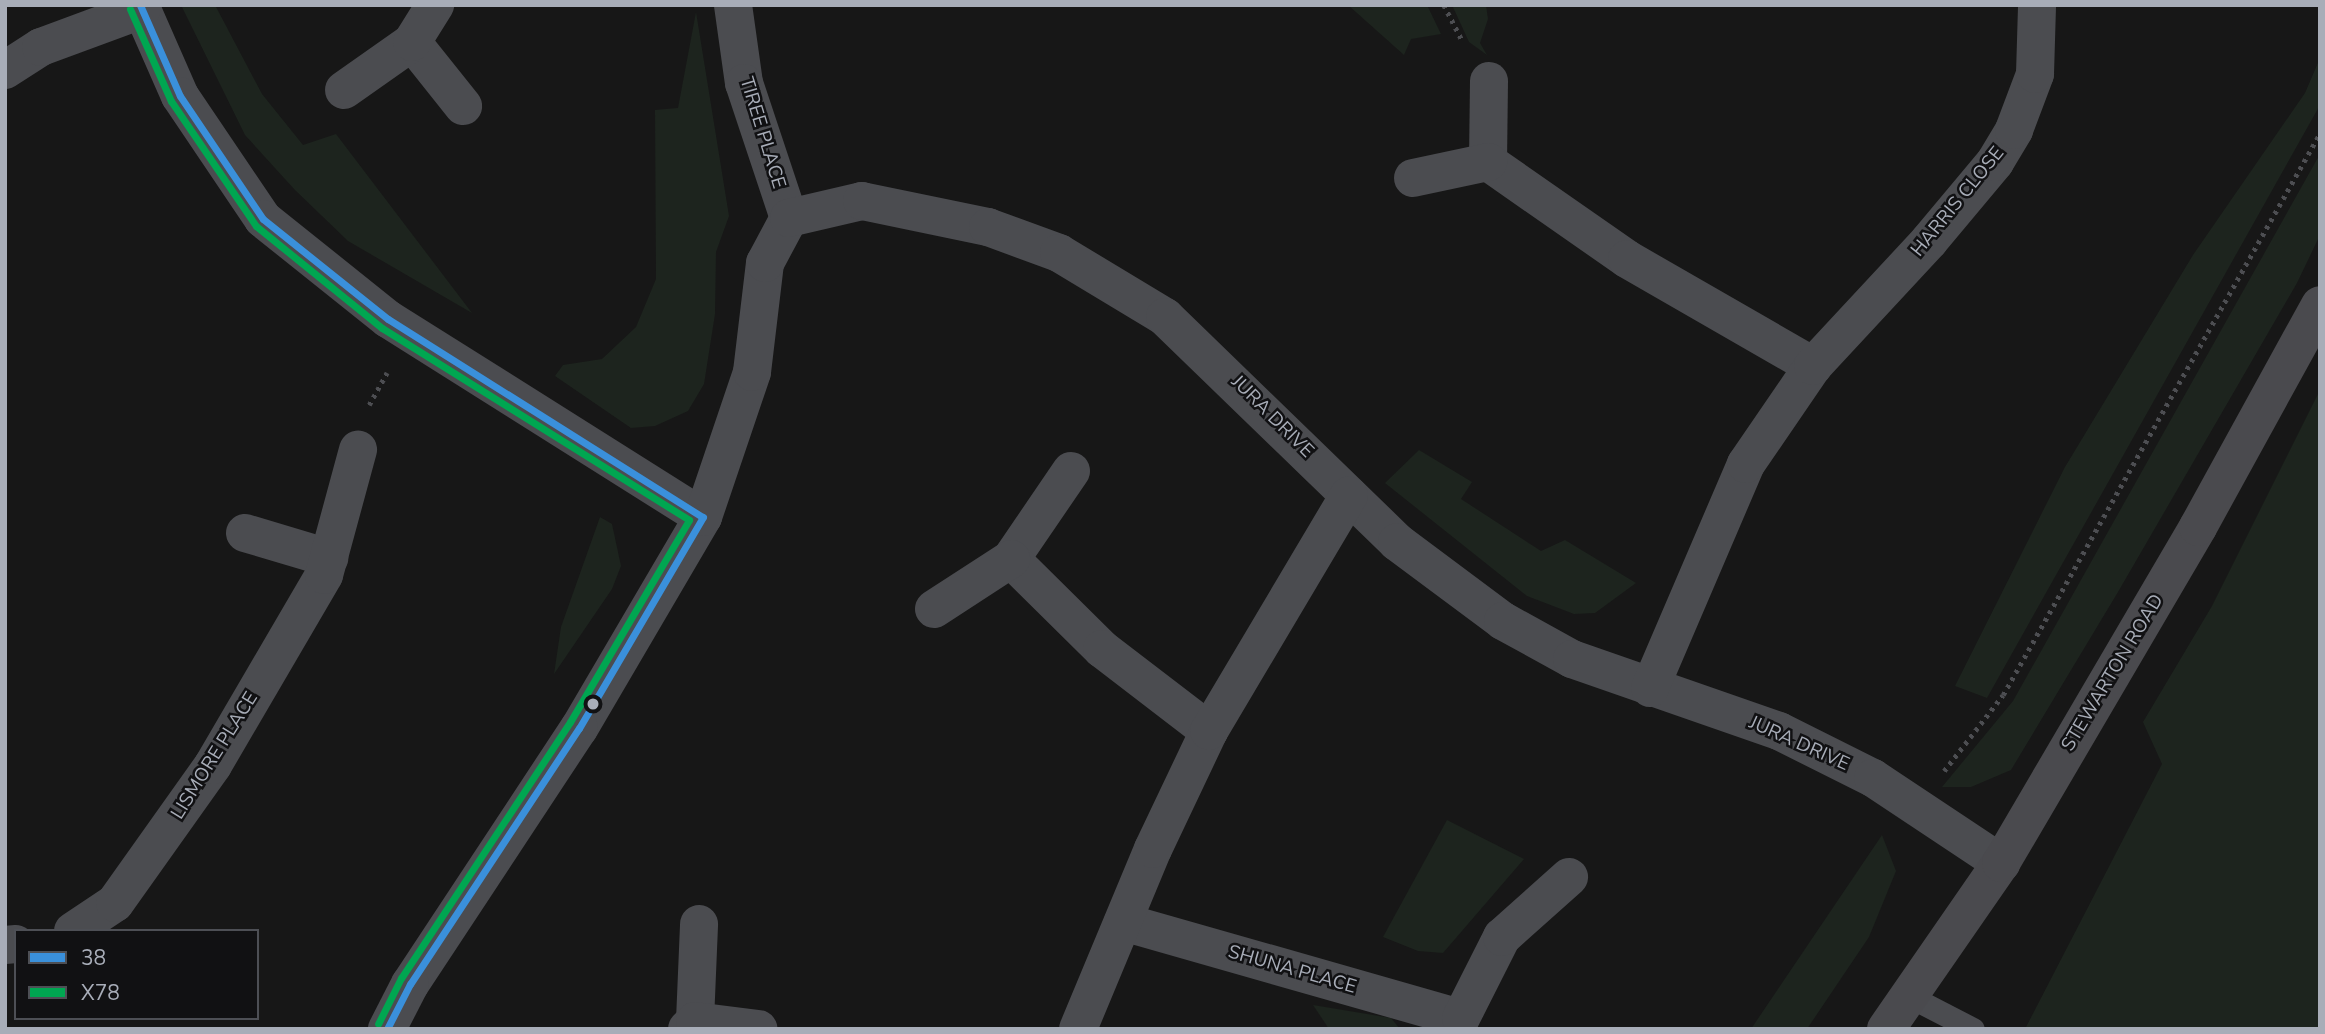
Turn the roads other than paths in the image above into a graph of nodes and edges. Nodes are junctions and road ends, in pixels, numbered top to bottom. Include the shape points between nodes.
1 (435, 5) edge
2 (733, 5) edge
3 (2037, 5) edge
4 (141, 8) edge
5 (412, 41) junction
6 (5, 70) edge
7 (1489, 81) dead end
8 (344, 90) dead end
9 (463, 106) dead end
10 (1488, 162) junction
11 (1413, 178) dead end
12 (789, 218) junction
13 (2320, 305) edge
14 (1813, 366) junction
15 (358, 450) road end
16 (1071, 471) dead end
17 (1349, 495) junction
18 (703, 517) junction
19 (245, 533) dead end
20 (329, 558) junction
21 (1010, 559) junction
22 (934, 609) dead end
23 (1650, 688) junction
24 (1209, 731) junction
25 (2001, 863) junction
26 (1569, 877) dead end
27 (1123, 922) junction
28 (699, 924) dead end
29 (76, 929) edge
30 (1907, 995) junction
31 (1459, 1023) edge
32 (691, 1025) edge
33 (387, 1029) edge
34 (758, 1029) edge
35 (1078, 1029) edge
36 (1886, 1029) edge
37 (1973, 1029) edge

1 - 5 street
2 - 12 street, TIREE PLACE via 744,83
3 - 14 street, HARRIS CLOSE via 2035,74 2014,130 1994,162
4 - 6 street via 41,47
4 - 18 street via 180,96 263,219 409,332
5 - 8 street
5 - 9 street
7 - 10 street
10 - 11 street
10 - 14 street via 1627,259
12 - 17 street, JURA DRIVE via 862,201 988,227 1059,253 1136,297 1192,339
12 - 18 street via 765,263 752,372
13 - 25 main road, STEWARTON ROAD via 2198,527
14 - 23 street, HARRIS CLOSE via 1746,464
15 - 20 street, LISMORE PLACE
16 - 21 street
17 - 23 street, JURA DRIVE via 1397,542 1503,621 1572,659
17 - 24 street
18 - 33 street via 579,728 410,984
19 - 20 street
20 - 29 street, LISMORE PLACE via 324,575 213,765 146,864 115,904
21 - 22 street
21 - 24 street via 1102,649
23 - 25 street, JURA DRIVE via 1779,731 1917,806
24 - 27 street
25 - 30 main road, STEWARTON ROAD
26 - 31 street, SHUNA PLACE via 1502,937
27 - 31 street, SHUNA PLACE
27 - 35 street
28 - 32 street
30 - 36 main road, STEWARTON ROAD
30 - 37 lane
32 - 34 street

